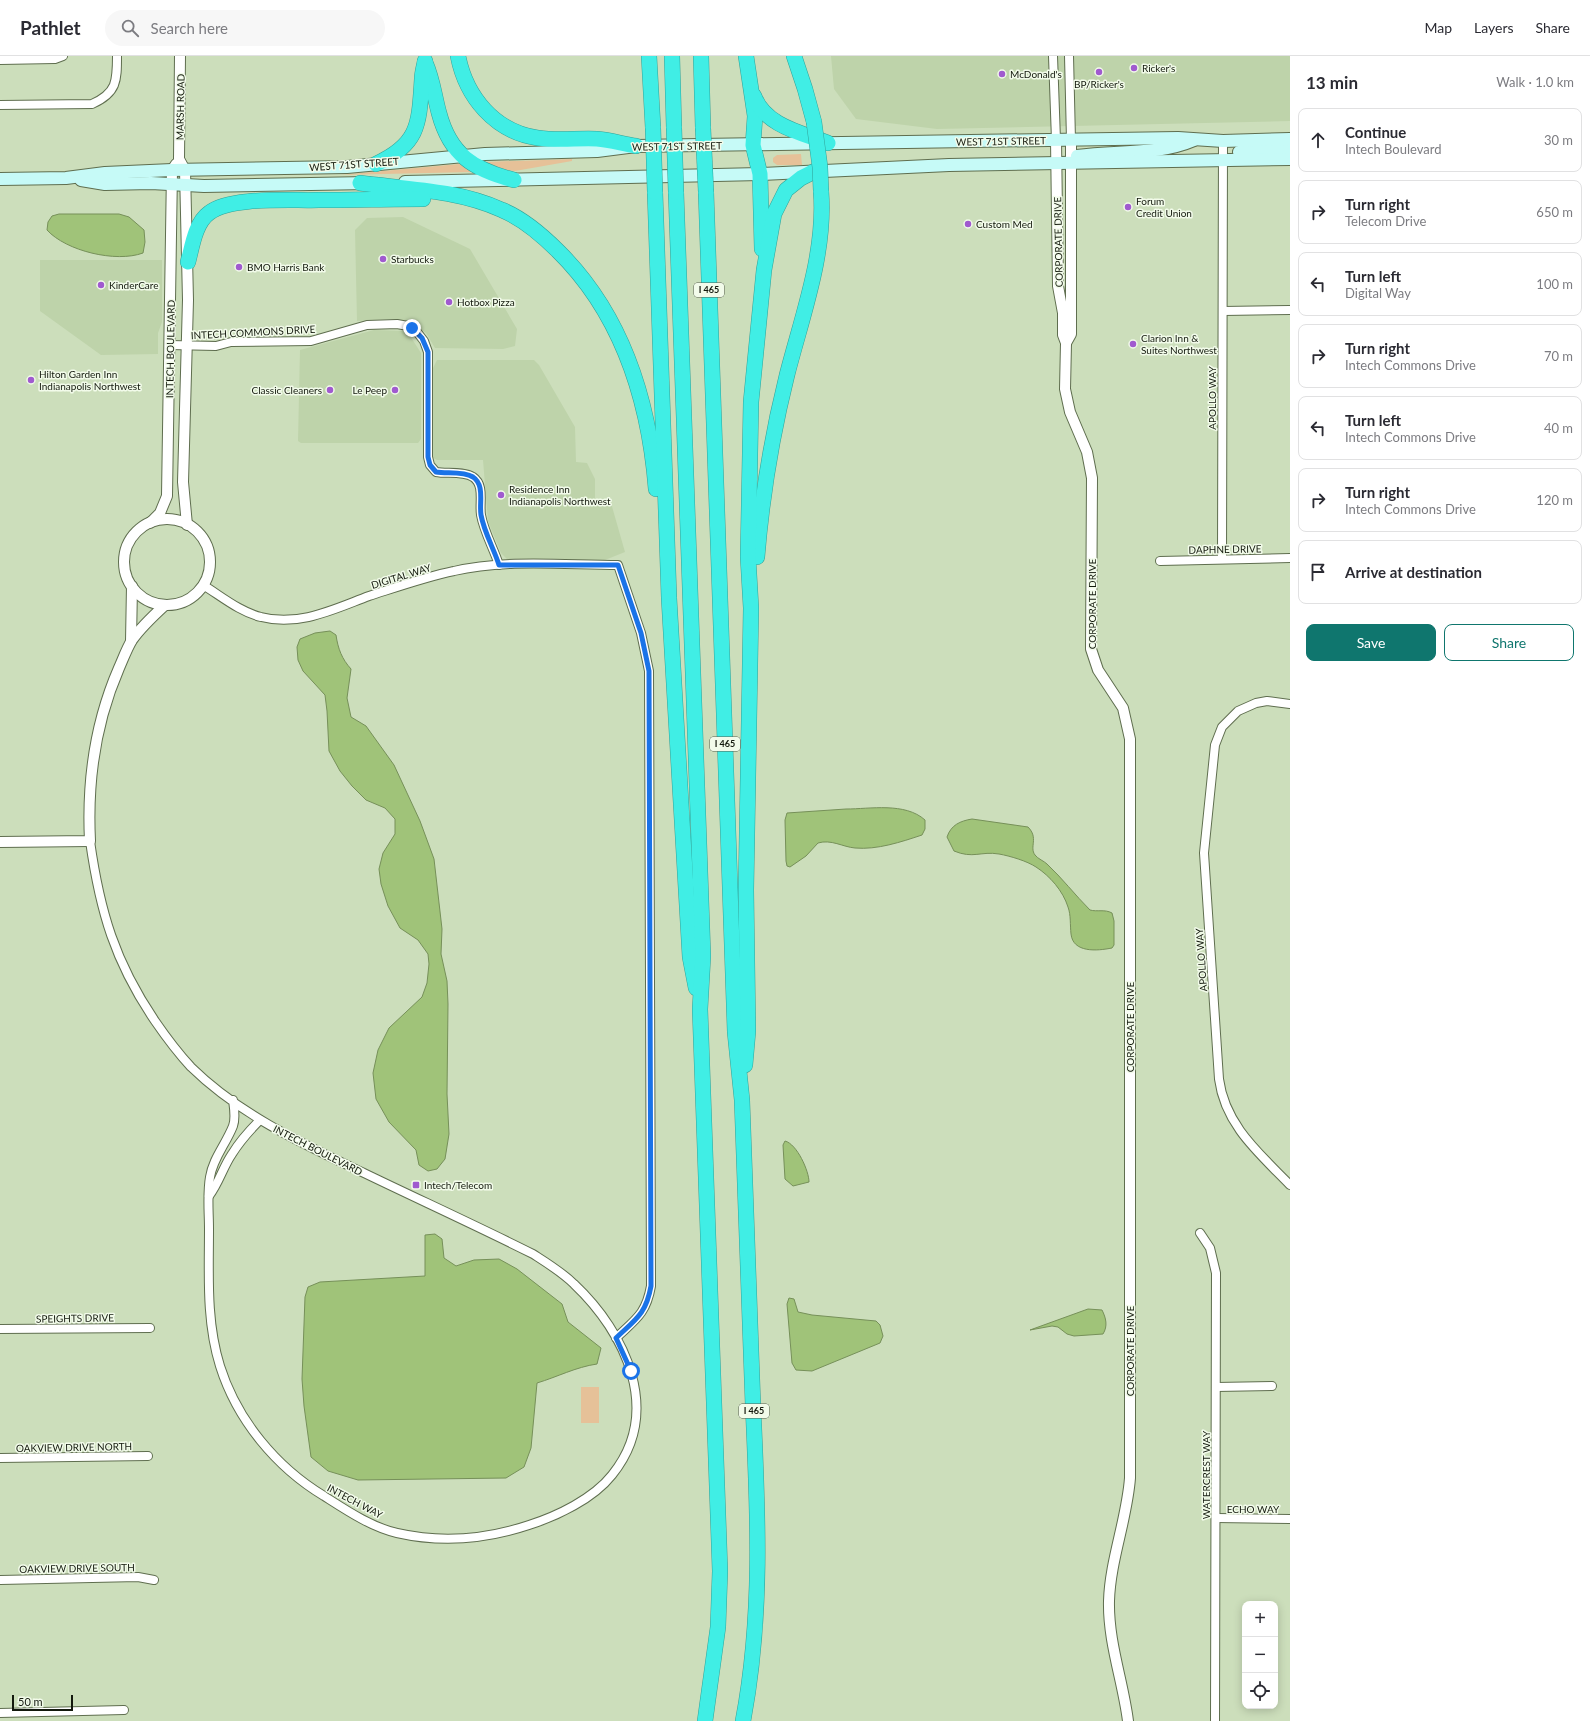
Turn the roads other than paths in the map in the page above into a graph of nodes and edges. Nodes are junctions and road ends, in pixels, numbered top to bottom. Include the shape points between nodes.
1 (63, 56) edge
2 (117, 56) edge
3 (180, 56) edge
4 (458, 56) edge
5 (649, 56) edge
6 (672, 56) edge
7 (701, 56) edge
8 (746, 56) edge
9 (794, 56) edge
10 (1053, 56) edge
11 (1069, 56) edge
12 (425, 59) edge
13 (0, 60) edge
14 (752, 91) junction
15 (0, 106) edge
16 (1290, 139) edge
17 (1056, 140) junction
18 (1071, 140) junction
19 (1196, 140) junction
20 (1223, 141) junction
21 (828, 142) junction
22 (753, 145) junction
23 (636, 146) junction
24 (462, 156) junction
25 (1288, 156) edge
26 (179, 159) junction
27 (1070, 160) junction
28 (1223, 160) junction
29 (1057, 163) junction
30 (376, 164) junction
31 (172, 170) junction
32 (185, 170) junction
33 (815, 171) junction
34 (760, 174) junction
35 (66, 178) junction
36 (0, 180) edge
37 (514, 180) junction
38 (360, 183) junction
39 (172, 184) junction
40 (186, 185) junction
41 (546, 240) junction
42 (188, 262) junction
43 (764, 270) junction
44 (1290, 310) edge
45 (1223, 311) junction
46 (1066, 343) junction
47 (170, 345) junction
48 (186, 346) junction
49 (150, 523) junction
50 (187, 525) junction
51 (1290, 558) edge
52 (1222, 559) junction
53 (1160, 561) dead end
54 (499, 565) junction
55 (203, 585) junction
56 (132, 586) junction
57 (669, 598) junction
58 (165, 604) junction
59 (751, 608) junction
60 (132, 641) junction
61 (1290, 704) edge
62 (90, 841) junction
63 (0, 842) edge
64 (700, 1010) junction
65 (233, 1100) junction
66 (742, 1100) junction
67 (260, 1120) junction
68 (1290, 1185) edge
69 (209, 1196) junction
70 (1200, 1233) dead end
71 (150, 1328) dead end
72 (0, 1329) edge
73 (616, 1338) junction
74 (1272, 1386) dead end
75 (1216, 1387) junction
76 (636, 1394) joint
77 (148, 1456) dead end
78 (0, 1458) edge
79 (1216, 1518) junction
80 (1290, 1519) edge
81 (0, 1580) edge
82 (154, 1580) dead end
83 (124, 1710) dead end
84 (0, 1713) edge
85 (705, 1721) edge
86 (743, 1721) edge
87 (1128, 1721) edge
88 (1215, 1721) edge

1 - 13 street via 55,59
2 - 15 street via 115,84 112,90 92,104
3 - 26 street, MARSH ROAD
4 - 23 highway via 469,90 484,111 504,126 537,138 597,139
5 - 57 highway, bridge
6 - 64 highway, I 465, bridge via 703,956
7 - 66 highway, I 465, bridge via 735,1017
8 - 14 highway
9 - 59 highway, bridge via 814,122 820,167 821,217 818,247 773,439 763,499
10 - 17 street
11 - 18 street
12 - 24 highway via 433,80 443,125 449,140
12 - 30 highway via 419,117 413,134 398,151
14 - 21 highway via 759,106 774,121
14 - 22 highway via 755,116
16 - 20 main road, WEST 71ST STREET
17 - 18 main road, WEST 71ST STREET
17 - 21 main road, WEST 71ST STREET
17 - 29 street, CORPORATE DRIVE
18 - 19 main road, WEST 71ST STREET
18 - 27 street, CORPORATE DRIVE
19 - 20 main road, WEST 71ST STREET
19 - 27 main road via 1178,147 1152,152 1095,153
20 - 28 street, APOLLO WAY
21 - 22 main road, WEST 71ST STREET
22 - 23 main road, WEST 71ST STREET
22 - 34 highway
23 - 24 main road, WEST 71ST STREET via 597,151
24 - 30 main road, WEST 71ST STREET
24 - 37 highway via 489,173
25 - 28 main road via 1235,152
26 - 31 street
26 - 32 street, MARSH ROAD
27 - 28 main road, WEST 71ST STREET
27 - 29 main road, WEST 71ST STREET
27 - 46 street, CORPORATE DRIVE via 1071,334
28 - 45 street, APOLLO WAY
29 - 33 main road, WEST 71ST STREET
29 - 46 street, CORPORATE DRIVE via 1058,286
30 - 32 main road, WEST 71ST STREET via 347,167
31 - 32 main road, WEST 71ST STREET
31 - 35 main road, WEST 71ST STREET via 105,173
31 - 39 street, INTECH BOULEVARD
32 - 40 street, INTECH BOULEVARD
33 - 34 main road, WEST 71ST STREET
33 - 43 highway via 793,183 777,205
34 - 37 main road, WEST 71ST STREET
34 - 43 highway
35 - 36 main road, WEST 71ST STREET
35 - 39 main road, WEST 71ST STREET via 105,184
37 - 38 main road, WEST 71ST STREET
38 - 40 main road, WEST 71ST STREET
38 - 41 highway via 472,199 515,216
39 - 40 main road, WEST 71ST STREET
39 - 47 street, INTECH BOULEVARD
40 - 42 street, INTECH BOULEVARD
41 - 42 highway via 497,215 468,204 446,200 256,201 228,205 209,212 196,233
41 - 57 highway via 579,272 594,292 625,351 646,415
42 - 48 street, INTECH BOULEVARD
43 - 59 highway via 749,442 748,557
44 - 45 street
45 - 52 street, APOLLO WAY
46 - 87 street, CORPORATE DRIVE via 1066,400 1087,452 1092,478 1092,656 1098,670 1123,708 1130,739 1130,1478 1109,1607 1111,1633
47 - 48 street, INTECH COMMONS DRIVE
47 - 49 street, INTECH BOULEVARD via 167,496 160,513
48 - 50 street, INTECH BOULEVARD via 183,482
48 - 54 street, INTECH COMMONS DRIVE via 216,346 231,342 311,341 367,324 397,324 412,328 422,338 428,352 430,465 436,472 466,475 473,477 477,482 481,494 481,515
49 - 50 street via 170,520
49 - 56 street via 136,532 126,549 125,568
50 - 55 street via 202,538 208,553 209,570
51 - 52 street, DAPHNE DRIVE
52 - 53 street, DAPHNE DRIVE
54 - 55 street, DIGITAL WAY via 441,574 314,616 289,620 276,620 243,610
54 - 73 street, DIGITAL WAY via 618,565 641,633 649,671 651,1286 648,1302 640,1315
55 - 58 street via 188,599 177,604
56 - 58 street via 148,600
56 - 60 street, INTECH BOULEVARD
57 - 64 highway via 690,957
58 - 60 street, INTECH BOULEVARD via 146,622
59 - 66 highway via 746,890 748,1031
60 - 62 street, INTECH BOULEVARD via 111,689 98,734 90,782
61 - 68 street, APOLLO WAY via 1275,701 1256,703 1238,711 1222,727 1214,745 1204,853 1218,1079 1224,1104 1234,1125 1247,1141
62 - 63 street
62 - 65 street, INTECH BOULEVARD via 97,888 106,923 132,984 182,1057
64 - 85 highway, I 465 via 720,1570 718,1626
65 - 67 street, INTECH BOULEVARD
65 - 69 street, INTECH WAY via 233,1125 213,1165
66 - 86 highway, I 465 via 758,1536 756,1620
67 - 69 street via 232,1153
67 - 73 street, INTECH BOULEVARD via 295,1140 543,1260 584,1293
69 - 76 street, INTECH WAY via 210,1322 221,1369 240,1410 278,1461 304,1484 347,1511 387,1530 432,1538 471,1538 506,1533 563,1512 611,1476 625,1454 637,1423
70 - 75 street, WATERCREST WAY via 1210,1248 1216,1266
71 - 72 street, SPEIGHTS DRIVE
73 - 76 street, INTECH BOULEVARD via 631,1371
74 - 75 street
75 - 79 street, WATERCREST WAY
77 - 78 street, OAKVIEW DRIVE NORTH
79 - 80 street, ECHO WAY
79 - 88 street, WATERCREST WAY
81 - 82 street, OAKVIEW DRIVE SOUTH via 138,1577
83 - 84 street

